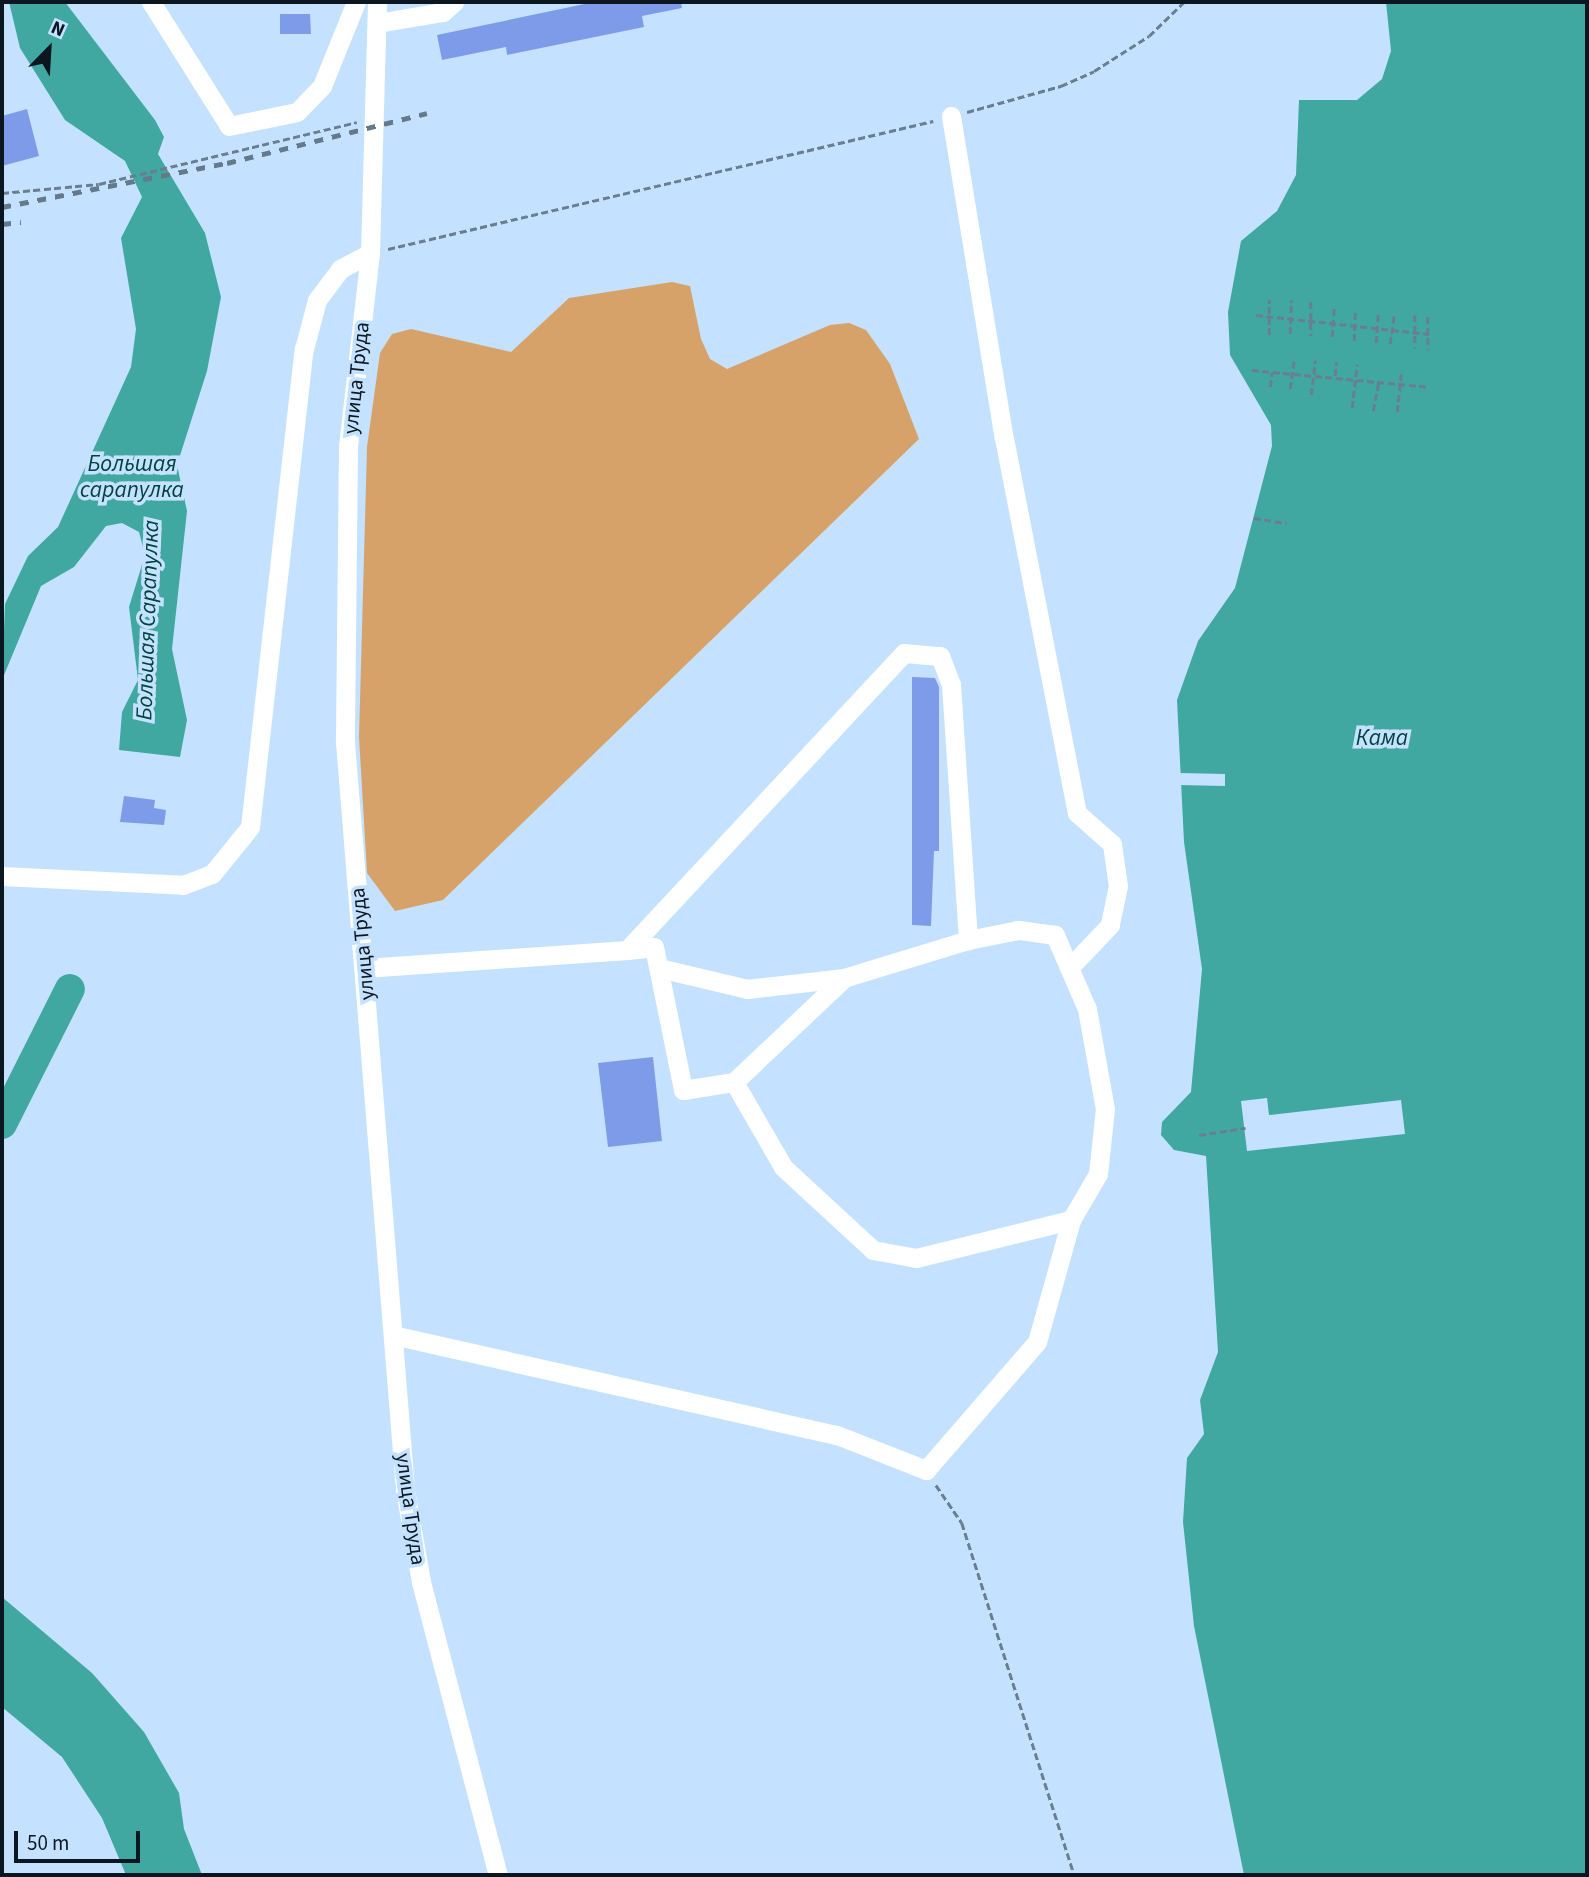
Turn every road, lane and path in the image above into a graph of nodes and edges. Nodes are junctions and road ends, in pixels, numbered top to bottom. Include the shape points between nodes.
1 (151, 2) edge
2 (356, 2) edge
3 (377, 2) edge
4 (454, 2) edge
5 (1184, 2) edge
6 (377, 23) junction
7 (378, 116) junction
8 (951, 116) junction
9 (2, 193) edge
10 (370, 253) junction
11 (1269, 300) dead end
12 (1291, 300) dead end
13 (1311, 302) dead end
14 (1334, 306) dead end
15 (1354, 310) dead end
16 (1378, 312) dead end
17 (1394, 314) dead end
18 (1256, 315) dead end
19 (1415, 315) dead end
20 (1270, 316) junction
21 (1428, 317) dead end
22 (1292, 318) junction
23 (1312, 319) junction
24 (1334, 321) junction
25 (1354, 325) junction
26 (1377, 328) junction
27 (1392, 330) junction
28 (1416, 333) junction
29 (1290, 334) dead end
30 (1429, 334) junction
31 (1269, 335) dead end
32 (1311, 336) dead end
33 (1332, 337) dead end
34 (1354, 341) dead end
35 (1376, 343) dead end
36 (1390, 344) dead end
37 (1415, 348) dead end
38 (1428, 350) dead end
39 (1294, 360) dead end
40 (1315, 360) dead end
41 (1336, 362) dead end
42 (1357, 364) dead end
43 (1252, 370) dead end
44 (1272, 372) junction
45 (1292, 373) junction
46 (1401, 374) dead end
47 (1313, 375) junction
48 (1335, 377) junction
49 (1355, 379) junction
50 (1379, 381) junction
51 (1400, 383) junction
52 (1270, 387) dead end
53 (1427, 387) dead end
54 (1290, 388) dead end
55 (1311, 395) dead end
56 (1352, 408) dead end
57 (1373, 411) dead end
58 (1397, 412) dead end
59 (1254, 518) dead end
60 (1287, 523) dead end
61 (2, 876) edge
62 (968, 940) junction
63 (627, 950) junction
64 (365, 968) junction
65 (659, 968) junction
66 (1069, 968) junction
67 (844, 978) junction
68 (734, 1082) junction
69 (1244, 1128) dead end
70 (1199, 1135) dead end
71 (1071, 1220) junction
72 (397, 1336) junction
73 (926, 1470) junction
74 (498, 1875) edge
75 (1074, 1875) edge

1 - 2 street via 229,126 297,112 323,86
3 - 6 street, улица Труда
4 - 6 street via 443,12
5 - 8 path via 1123,55 1083,76
6 - 7 street, улица Труда
7 - 9 path via 99,184
7 - 10 street, улица Труда
8 - 10 path
8 - 66 street via 1004,438 1077,813 1112,844 1118,886 1110,925
10 - 61 street via 340,269 317,300 304,349 250,827 212,874 183,885
10 - 64 street, улица Труда via 348,446 345,741
11 - 20 path
12 - 22 path
13 - 23 path
14 - 24 path
15 - 25 path
16 - 26 path
17 - 27 path
18 - 20 path
19 - 28 path
20 - 22 path
20 - 31 path
21 - 30 path
22 - 23 path
22 - 29 path
23 - 24 path
23 - 32 path
24 - 25 path
24 - 33 path
25 - 26 path
25 - 34 path
26 - 27 path
26 - 35 path
27 - 28 path
27 - 36 path
28 - 30 path
28 - 37 path
30 - 38 path
39 - 45 path
40 - 47 path
41 - 48 path
42 - 49 path
43 - 44 path
44 - 45 path
44 - 52 path
45 - 47 path
45 - 54 path
46 - 51 path
47 - 48 path
47 - 55 path
48 - 49 path
49 - 50 path
49 - 56 path
50 - 51 path
50 - 57 path
51 - 53 path
51 - 58 path
59 - 60 path
62 - 63 street via 951,684 940,656 904,653
62 - 66 street via 1018,930 1055,935
62 - 67 street
63 - 64 street
63 - 65 street via 654,947
64 - 72 street, улица Труда
65 - 67 street via 747,989
65 - 68 street via 682,1090
66 - 71 street via 1087,1009 1105,1110 1098,1174
67 - 68 street
68 - 71 street via 783,1167 873,1250 916,1258
69 - 70 path
71 - 73 street via 1037,1342
72 - 73 street via 837,1435
72 - 74 street, улица Труда via 411,1535
73 - 75 path via 962,1523

